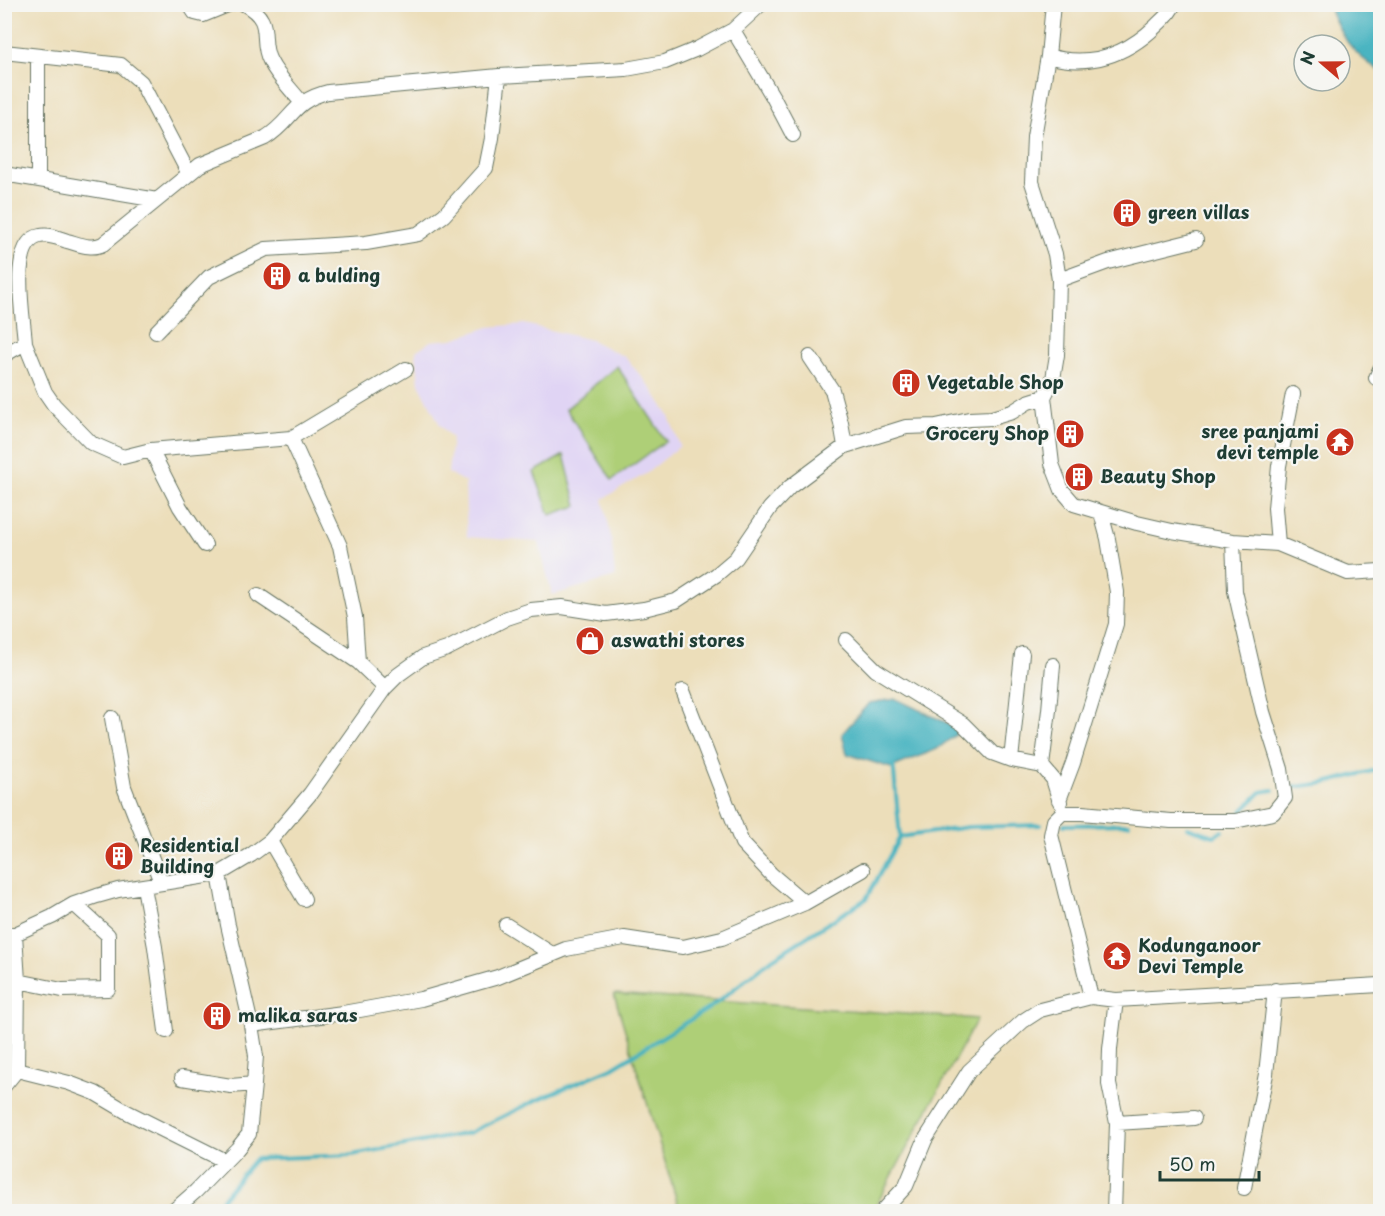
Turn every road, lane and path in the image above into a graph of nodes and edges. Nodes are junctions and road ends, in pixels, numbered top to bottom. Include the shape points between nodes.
1 (189, 4) edge
2 (230, 4) edge
3 (244, 4) edge
4 (761, 4) edge
5 (1053, 4) edge
6 (1174, 4) edge
7 (733, 30) junction
8 (4, 52) edge
9 (38, 56) junction
10 (1048, 56) junction
11 (499, 76) junction
12 (301, 102) junction
13 (793, 135) dead end
14 (4, 174) edge
15 (189, 174) junction
16 (38, 180) junction
17 (157, 200) junction
18 (1196, 240) dead end
19 (1059, 280) junction
20 (156, 332) dead end
21 (25, 343) junction
22 (4, 355) edge
23 (810, 357) dead end
24 (406, 369) dead end
25 (1293, 394) dead end
26 (1044, 397) junction
27 (291, 438) junction
28 (845, 446) junction
29 (152, 450) junction
30 (1101, 513) junction
31 (1233, 541) junction
32 (205, 544) dead end
33 (1278, 544) junction
34 (1380, 571) edge
35 (258, 595) dead end
36 (846, 640) dead end
37 (1022, 654) dead end
38 (358, 662) junction
39 (1053, 665) dead end
40 (385, 688) junction
41 (683, 691) dead end
42 (112, 718) dead end
43 (1011, 760) junction
44 (1042, 766) junction
45 (1060, 806) junction
46 (270, 841) junction
47 (863, 870) dead end
48 (219, 874) junction
49 (161, 882) junction
50 (144, 887) junction
51 (304, 899) dead end
52 (806, 903) junction
53 (74, 904) junction
54 (507, 925) dead end
55 (10, 934) edge
56 (552, 954) junction
57 (18, 981) junction
58 (1380, 985) edge
59 (1275, 990) junction
60 (1091, 997) junction
61 (1116, 1000) junction
62 (252, 1025) junction
63 (165, 1031) dead end
64 (17, 1070) junction
65 (182, 1078) dead end
66 (254, 1084) junction
67 (4, 1086) edge
68 (1194, 1118) dead end
69 (1117, 1124) junction
70 (225, 1161) junction
71 (1244, 1188) dead end
72 (172, 1212) edge
73 (882, 1212) edge
74 (1114, 1212) edge

1 - 2 street via 195,13 203,15
3 - 12 street via 262,21 268,59
4 - 7 street
5 - 10 street
6 - 10 street via 1147,35 1125,50 1093,61
7 - 11 street via 665,62
7 - 13 street
8 - 9 street
9 - 15 street via 121,65 141,82
9 - 16 street
10 - 19 street via 1034,137 1032,182 1055,254
11 - 12 street via 328,92
11 - 20 street via 486,168 444,215 418,234 366,243 266,249 209,277
12 - 15 street via 265,138 200,165
14 - 16 street
15 - 17 street
16 - 17 street
17 - 21 street via 98,246 50,236 30,240 19,265
18 - 19 street via 1108,262
19 - 26 street via 1057,356 1053,379
21 - 22 street
21 - 29 street via 50,398 91,442 123,458
23 - 28 street via 832,390
24 - 27 street
25 - 33 street via 1279,466 1275,508
26 - 28 street via 992,418 906,427
26 - 30 street via 1052,464 1062,490 1074,504
27 - 29 street
27 - 38 street via 340,546 355,617
28 - 40 street via 790,487 770,508 736,558 676,601 606,614 562,607 531,610 423,657
29 - 32 street via 180,507
30 - 31 street
30 - 45 street via 1117,592 1116,624
31 - 33 street
31 - 45 street via 1238,601 1286,798 1273,813 1235,821 1171,821 1082,813
33 - 34 street via 1348,573
35 - 38 street
36 - 43 street via 876,670 963,724 992,753
37 - 43 street
38 - 40 street
39 - 44 street
40 - 46 street via 310,794
41 - 52 street via 742,843
42 - 49 street via 124,787
43 - 44 street
44 - 45 street via 1053,779
45 - 60 street via 1051,835
46 - 48 street
46 - 51 street
47 - 52 street
48 - 49 street
48 - 62 street
49 - 50 street
50 - 53 street via 118,890
50 - 63 street
52 - 56 street via 722,938 683,947 624,938
53 - 55 street
53 - 57 street via 108,935 108,988 62,990
54 - 56 street
55 - 57 street
56 - 62 street via 498,977 421,999
57 - 64 street
58 - 59 street
59 - 61 street
59 - 71 street via 1266,1074
60 - 61 street
60 - 73 street via 1040,1010 969,1071 925,1140 906,1186
61 - 69 street via 1109,1084
62 - 66 street
64 - 67 street
64 - 70 street via 95,1093
65 - 66 street via 231,1086
66 - 70 street via 249,1134
68 - 69 street
69 - 74 street
70 - 72 street

